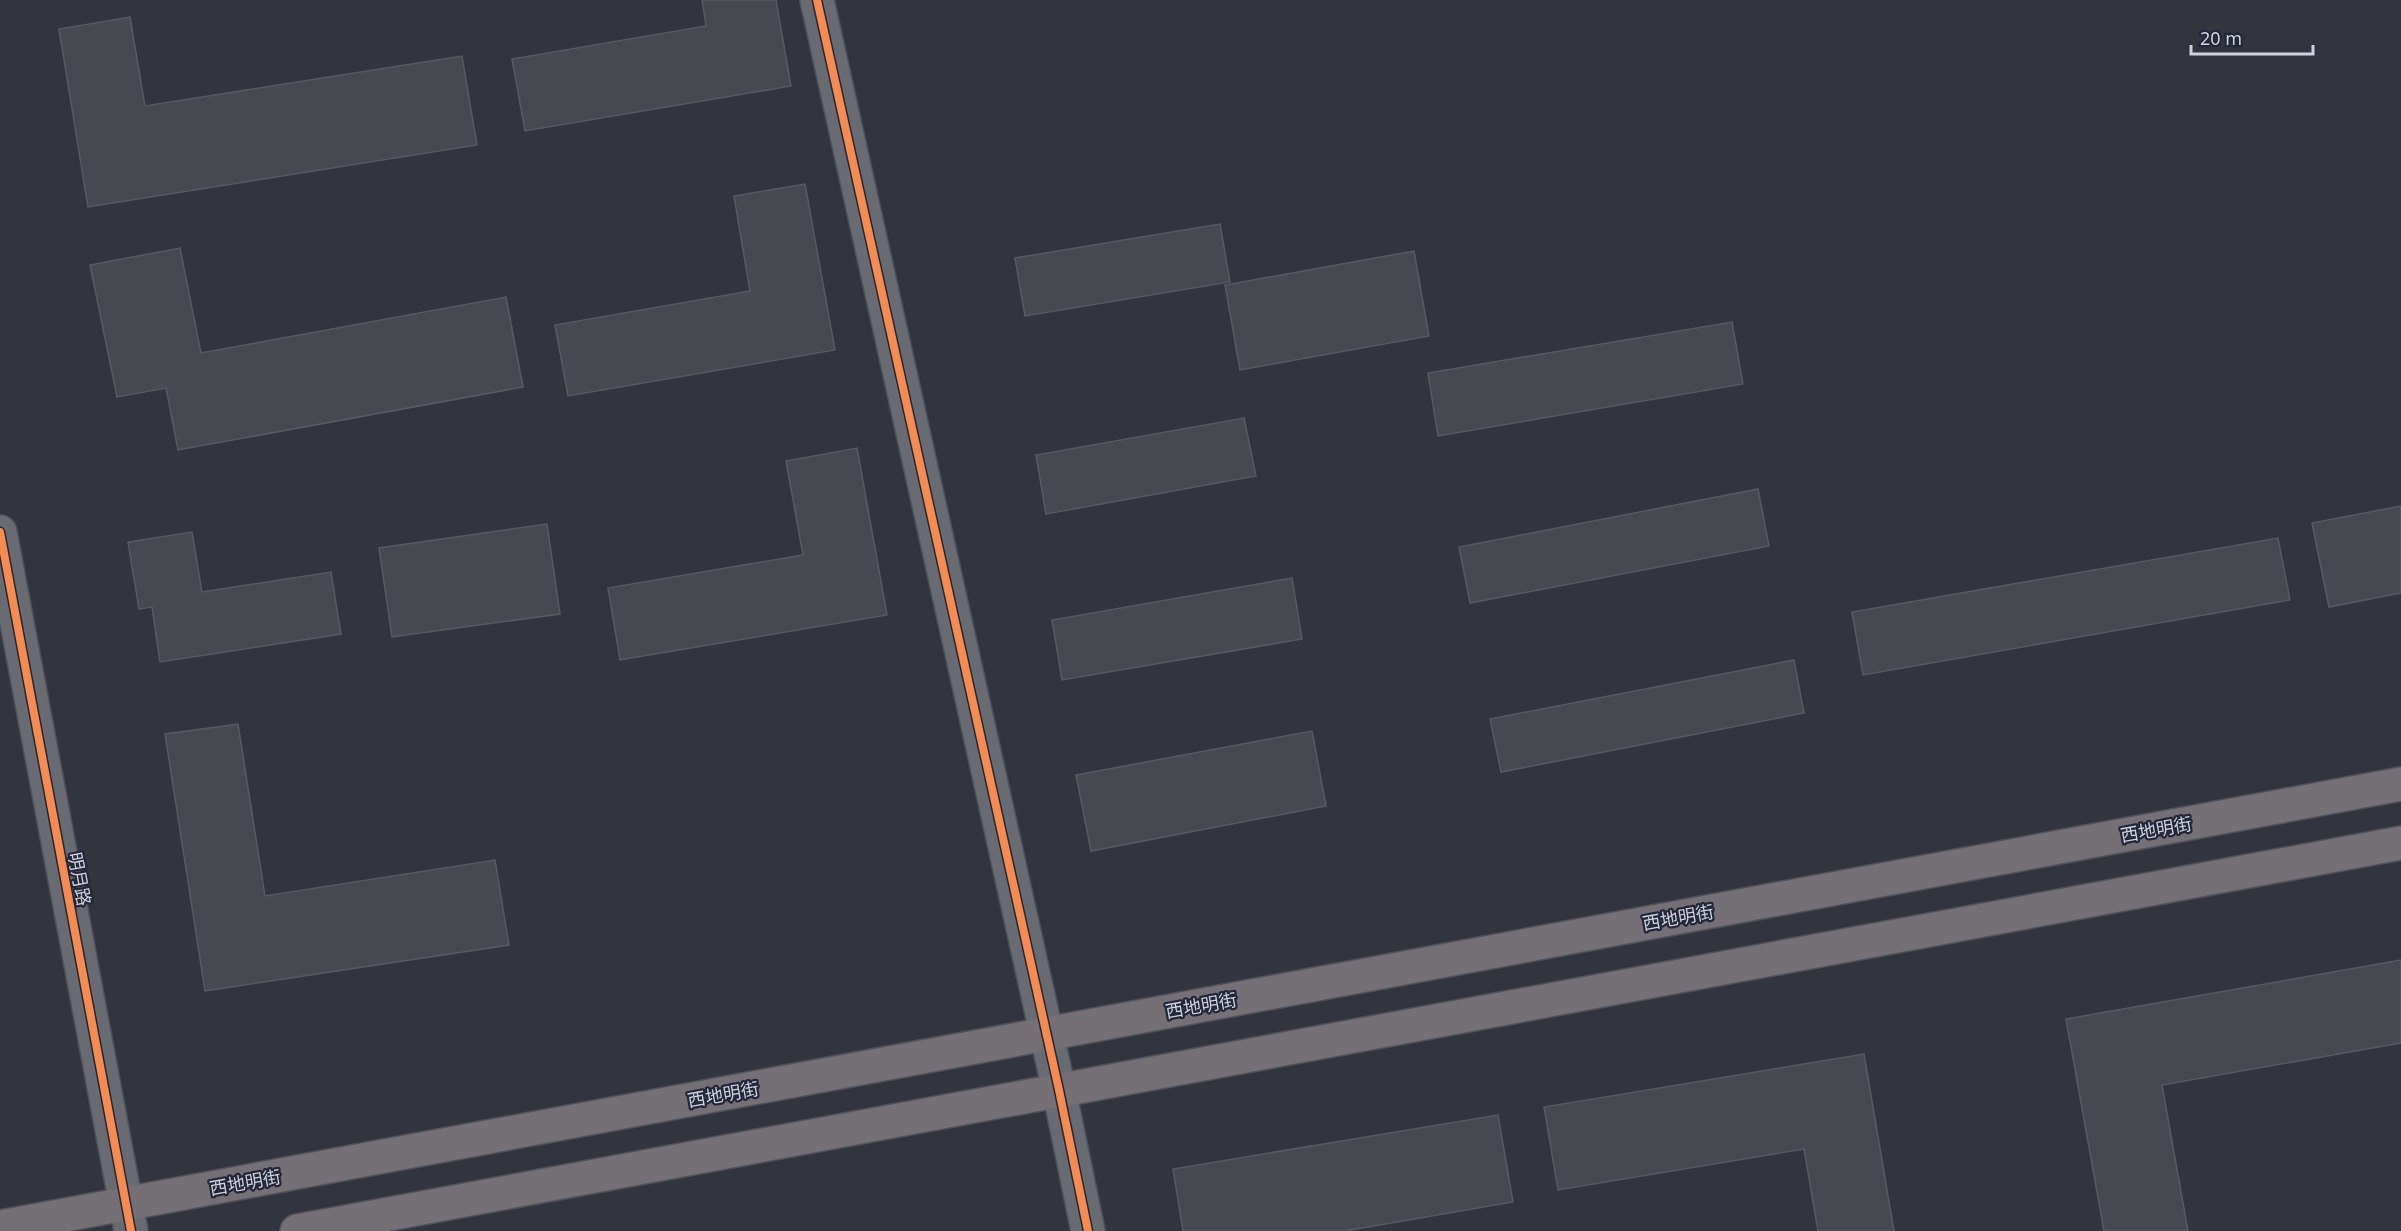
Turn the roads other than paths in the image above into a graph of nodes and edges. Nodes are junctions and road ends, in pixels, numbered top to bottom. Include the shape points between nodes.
1 (817, 0) edge
2 (0, 532) edge
3 (2401, 784) edge
4 (2401, 843) edge
5 (1059, 1090) junction
6 (128, 1217) edge
7 (0, 1227) edge
8 (297, 1231) edge
9 (1088, 1231) edge

1 - 5 street
2 - 6 street, 明月路
3 - 6 main road, 西地明街
4 - 5 main road
5 - 8 main road
5 - 9 street
6 - 7 main road, 西地明街

